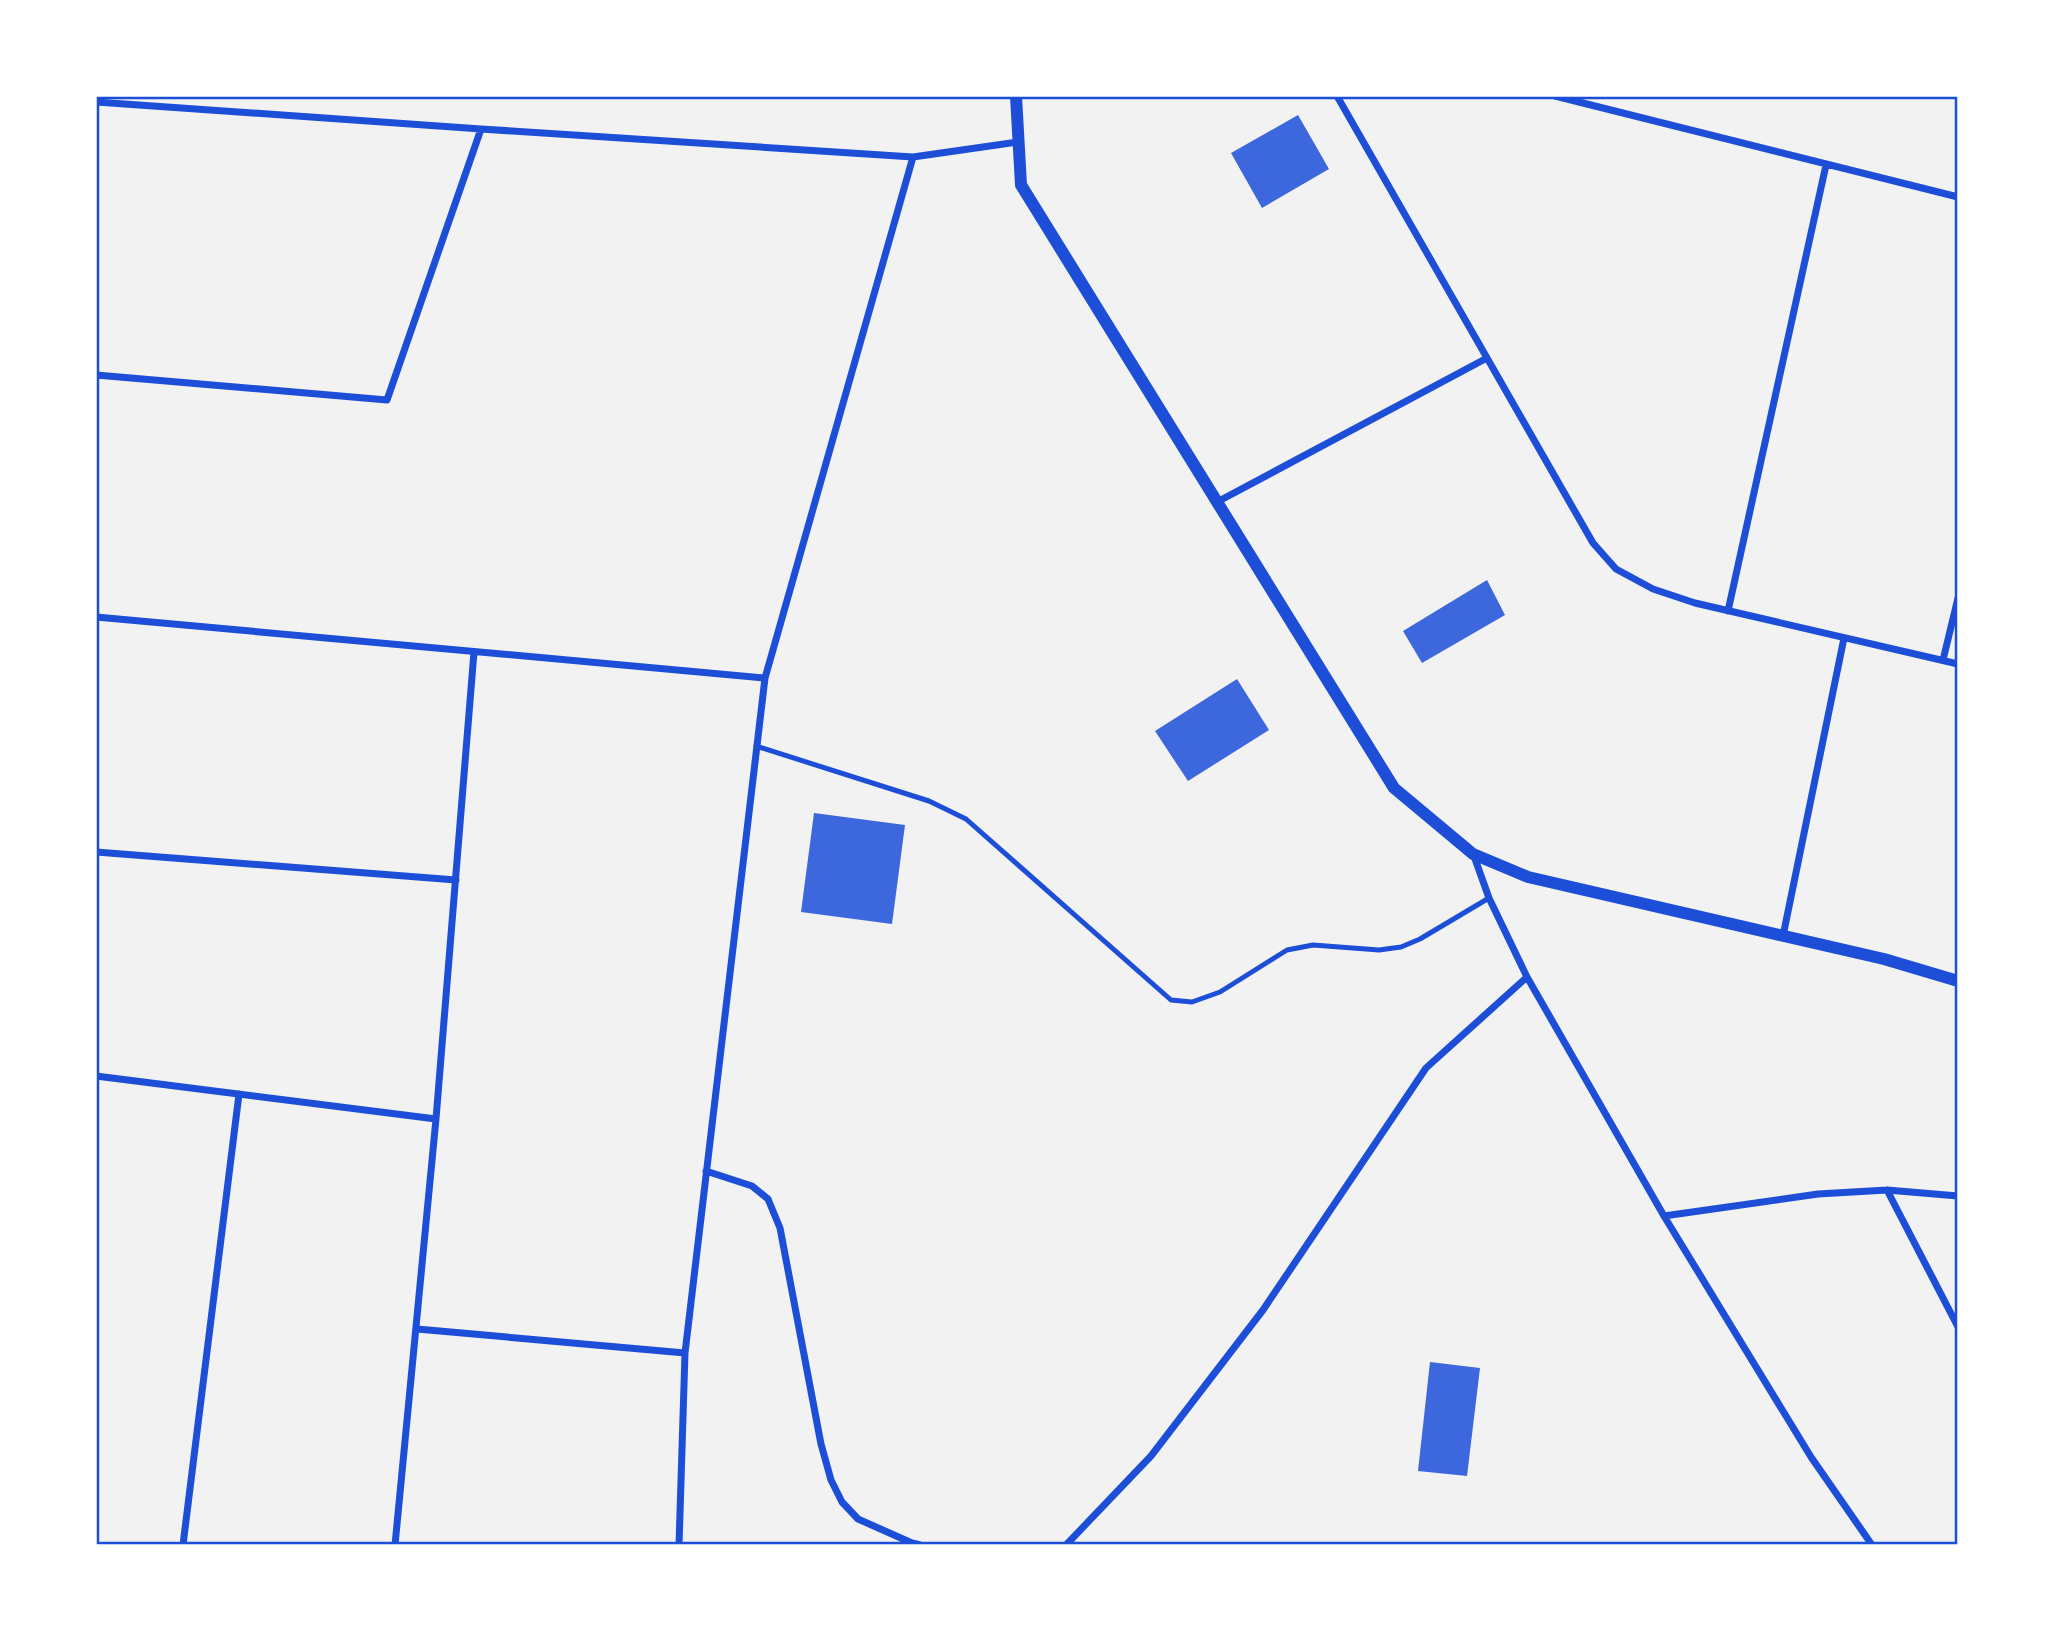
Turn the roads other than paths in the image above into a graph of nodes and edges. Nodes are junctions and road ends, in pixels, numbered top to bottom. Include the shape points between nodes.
1 (1016, 96) edge
2 (1337, 96) edge
3 (1555, 96) edge
4 (96, 102) edge
5 (481, 129) junction
6 (1018, 142) junction
7 (913, 156) junction
8 (1826, 165) junction
9 (1958, 197) edge
10 (1488, 358) junction
11 (96, 375) edge
12 (1217, 502) junction
13 (1958, 598) edge
14 (1728, 611) junction
15 (96, 617) edge
16 (1844, 638) junction
17 (474, 652) junction
18 (1943, 660) junction
19 (1958, 664) edge
20 (765, 678) junction
21 (756, 746) junction
22 (96, 852) edge
23 (1473, 854) junction
24 (456, 880) junction
25 (1489, 898) junction
26 (1783, 936) junction
27 (1527, 977) junction
28 (1958, 981) edge
29 (96, 1076) edge
30 (239, 1094) junction
31 (436, 1119) junction
32 (706, 1171) junction
33 (1887, 1190) junction
34 (1958, 1196) edge
35 (1664, 1216) junction
36 (1958, 1327) edge
37 (417, 1329) junction
38 (685, 1353) junction
39 (183, 1545) edge
40 (395, 1545) edge
41 (679, 1545) edge
42 (920, 1545) edge
43 (1066, 1545) edge
44 (1872, 1545) edge

1 - 6 street
2 - 10 street
3 - 8 street
4 - 5 street
5 - 7 street
5 - 11 street via 387,400
6 - 7 street
6 - 12 street via 1021,185
7 - 20 street
8 - 9 street
8 - 14 street
10 - 12 street
10 - 14 street via 1594,543 1616,569 1653,589
12 - 23 street via 1394,788
13 - 18 street
14 - 16 street
15 - 17 street
16 - 18 street
16 - 26 street
17 - 20 street
17 - 24 street
18 - 19 street
20 - 21 street
21 - 25 lane via 929,801 966,819 1171,1000 1192,1002 1220,992 1287,950 1313,945 1401,947
21 - 32 street
22 - 24 street
23 - 25 street
23 - 26 street via 1528,877
24 - 31 street
25 - 27 street
26 - 28 street
27 - 35 street
27 - 43 street via 1426,1068 1263,1310 1151,1456
29 - 30 street
30 - 31 street
30 - 39 street
31 - 37 street
32 - 38 street
32 - 42 street via 752,1186 768,1199 780,1228 821,1444 842,1502 858,1519
33 - 34 street
33 - 35 street via 1818,1194
33 - 36 street
35 - 44 street via 1811,1457
37 - 38 street
37 - 40 street
38 - 41 street

